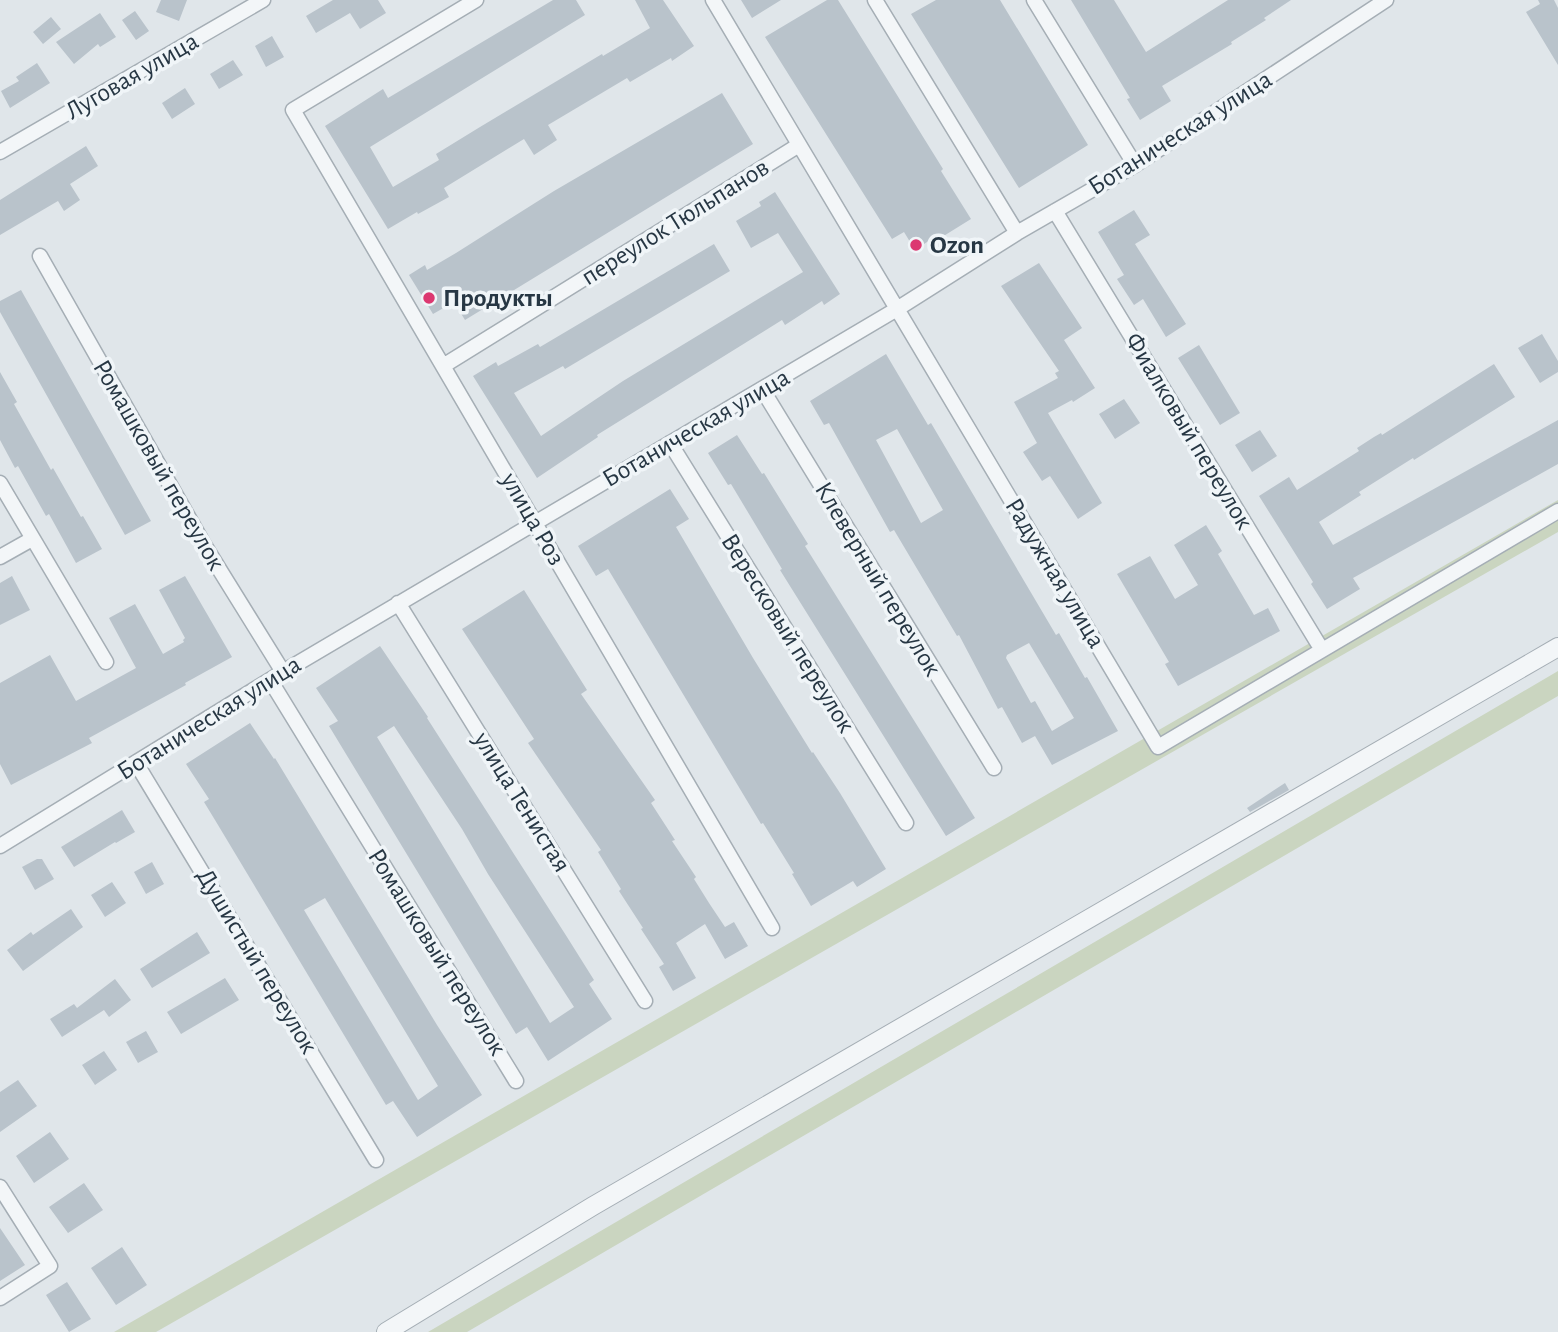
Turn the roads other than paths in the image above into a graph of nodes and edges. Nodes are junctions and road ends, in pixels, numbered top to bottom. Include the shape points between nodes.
1 (263, 0) edge
2 (476, 0) edge
3 (713, 0) edge
4 (875, 0) edge
5 (1034, 0) edge
6 (1386, 0) edge
7 (800, 145) junction
8 (0, 152) edge
9 (1135, 165) junction
10 (1055, 211) junction
11 (1017, 233) junction
12 (40, 256) dead end
13 (897, 309) junction
14 (443, 366) junction
15 (761, 389) junction
16 (670, 443) junction
17 (0, 483) edge
18 (1558, 510) edge
19 (535, 523) junction
20 (32, 539) junction
21 (0, 557) edge
22 (398, 603) junction
23 (1558, 647) edge
24 (1322, 650) junction
25 (106, 662) dead end
26 (283, 672) junction
27 (270, 680) junction
28 (136, 763) junction
29 (994, 768) dead end
30 (906, 823) dead end
31 (0, 846) edge
32 (772, 928) dead end
33 (645, 1001) dead end
34 (516, 1081) dead end
35 (376, 1160) dead end
36 (0, 1187) edge
37 (0, 1298) edge
38 (386, 1332) edge

1 - 8 street, Луговая улица
2 - 14 street, улица Роз via 293,110
3 - 7 street, Радужная улица
4 - 11 street
5 - 9 street
6 - 9 street, Ботаническая улица
7 - 13 street, Радужная улица
7 - 14 street, переулок Тюльпанов
9 - 10 street, Ботаническая улица
10 - 11 street, Ботаническая улица
10 - 24 street, Фиалковый переулок
11 - 13 street, Ботаническая улица
12 - 26 street, Ромашковый переулок via 203,544
13 - 15 street, Ботаническая улица
13 - 24 street, Радужная улица via 1158,747
14 - 19 street, улица Роз
15 - 16 street, Ботаническая улица
15 - 29 street, Клеверный переулок
16 - 19 street, Ботаническая улица
16 - 30 street, Вересковый переулок
17 - 20 street
18 - 24 street, Радужная улица
19 - 22 street, Ботаническая улица
19 - 32 street, улица Роз
20 - 21 street
20 - 25 street
22 - 26 street, Ботаническая улица
22 - 33 street, улица Тенистая
23 - 38 street via 593,1206
26 - 27 street, Ботаническая улица
27 - 28 street, Ботаническая улица
27 - 34 street, Ромашковый переулок
28 - 31 street, Ботаническая улица
28 - 35 street, Душистый переулок
36 - 37 street via 50,1266

